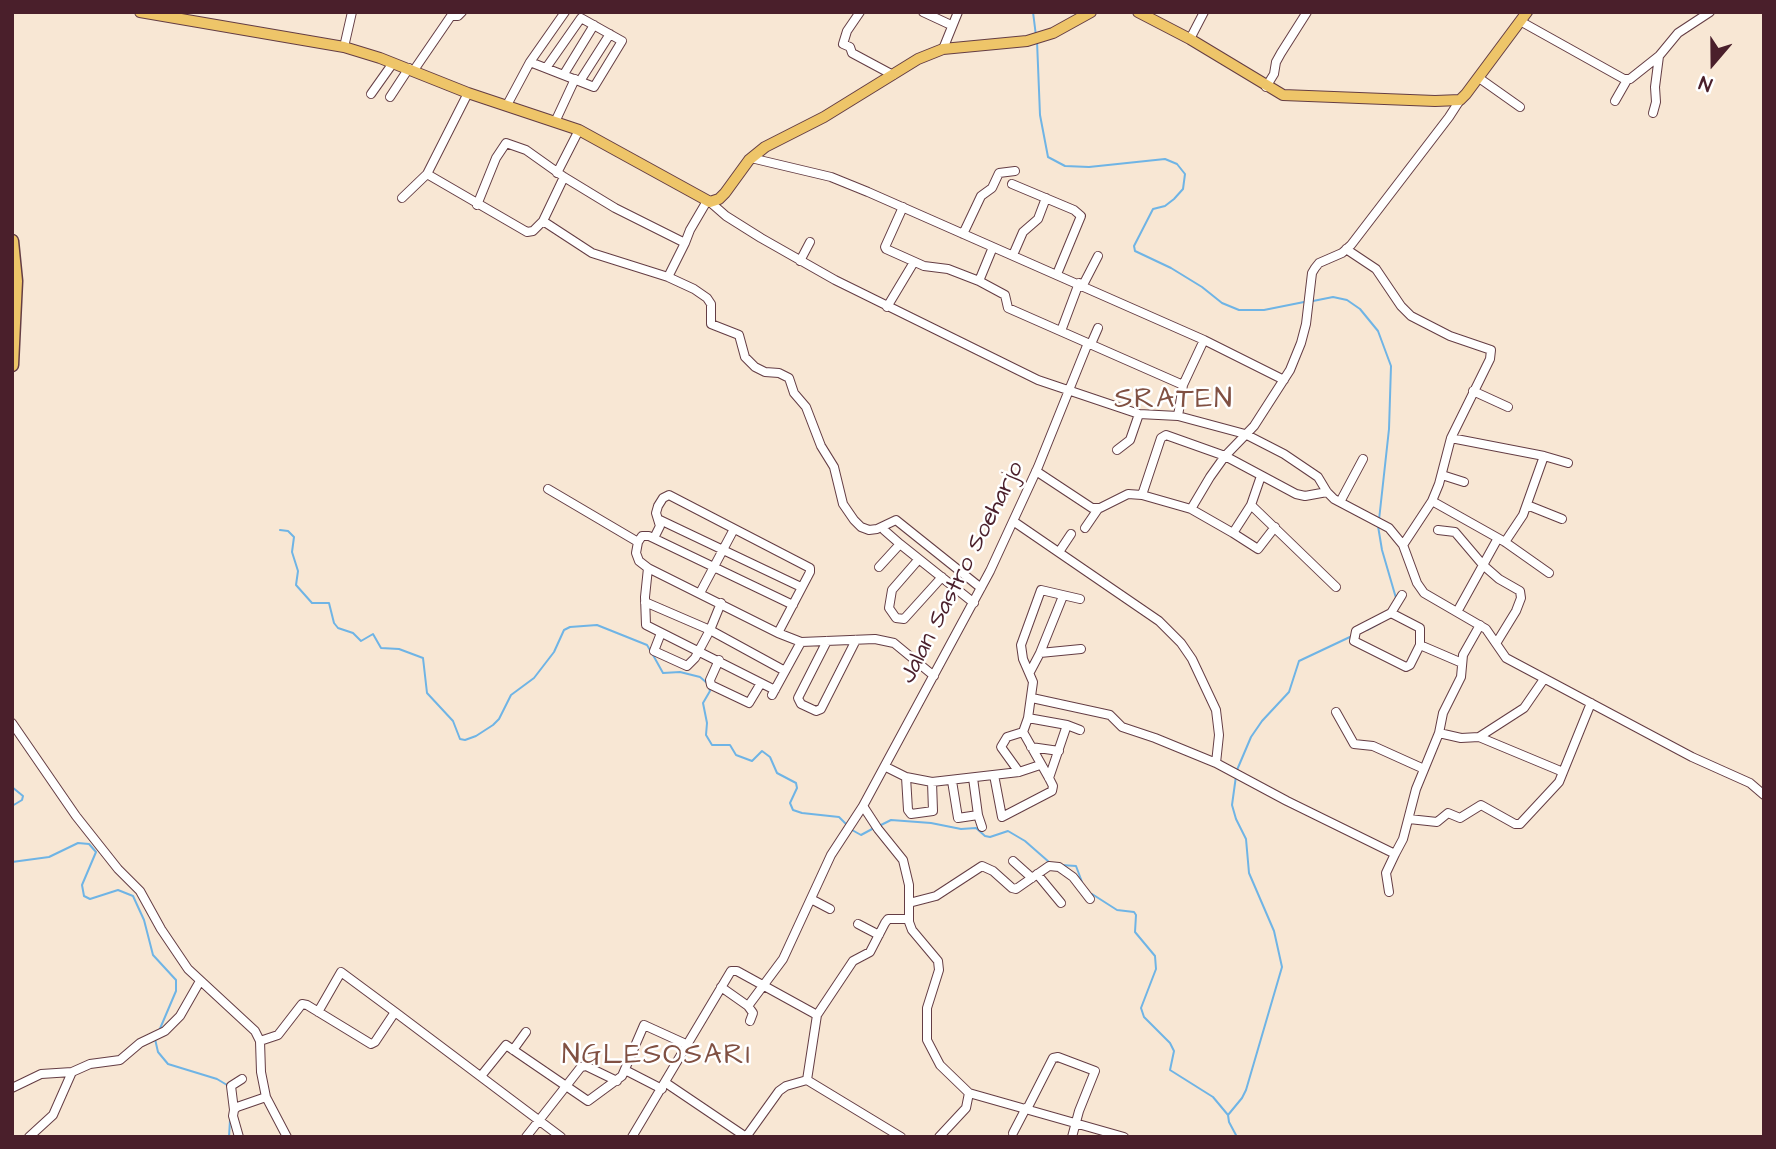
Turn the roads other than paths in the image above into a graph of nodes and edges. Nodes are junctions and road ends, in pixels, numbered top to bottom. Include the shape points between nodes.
1 (140, 12) edge
2 (352, 12) edge
3 (461, 12) edge
4 (565, 12) edge
5 (860, 12) edge
6 (923, 12) edge
7 (958, 12) edge
8 (1091, 12) edge
9 (1138, 12) edge
10 (1204, 12) edge
11 (1307, 12) edge
12 (1710, 12) edge
13 (448, 14) edge
14 (1523, 17) edge
15 (594, 25) junction
16 (951, 25) junction
17 (610, 34) junction
18 (1190, 40) junction
19 (344, 47) junction
20 (943, 49) junction
21 (1659, 57) junction
22 (530, 62) junction
23 (393, 63) junction
24 (546, 68) junction
25 (411, 69) junction
26 (564, 74) junction
27 (893, 75) junction
28 (1479, 78) junction
29 (1627, 79) junction
30 (577, 80) junction
31 (1266, 87) junction
32 (468, 93) junction
33 (371, 94) dead end
34 (390, 97) dead end
35 (1460, 100) junction
36 (1615, 101) dead end
37 (507, 105) junction
38 (1520, 107) dead end
39 (1653, 113) dead end
40 (555, 122) junction
41 (579, 130) junction
42 (751, 158) junction
43 (1015, 171) dead end
44 (427, 174) junction
45 (561, 175) junction
46 (1012, 184) dead end
47 (402, 198) dead end
48 (1046, 198) junction
49 (708, 202) junction
50 (477, 205) junction
51 (903, 207) junction
52 (543, 221) junction
53 (963, 234) junction
54 (12, 241) edge
55 (810, 242) dead end
56 (685, 243) junction
57 (993, 247) junction
58 (1346, 249) junction
59 (1013, 255) junction
60 (1098, 256) dead end
61 (800, 261) junction
62 (914, 262) junction
63 (1057, 274) junction
64 (668, 276) junction
65 (14, 279) edge
66 (979, 281) junction
67 (1081, 284) junction
68 (887, 307) junction
69 (1098, 328) dead end
70 (1060, 331) junction
71 (1204, 340) junction
72 (1089, 343) junction
73 (12, 365) edge
74 (1284, 380) junction
75 (1183, 385) junction
76 (1067, 391) junction
77 (1472, 391) junction
78 (1508, 407) dead end
79 (1139, 414) junction
80 (1178, 416) junction
81 (1245, 434) junction
82 (1451, 438) junction
83 (1117, 450) dead end
84 (1225, 456) junction
85 (1544, 456) junction
86 (1363, 459) dead end
87 (1568, 463) dead end
88 (1037, 471) junction
89 (1442, 475) junction
90 (1261, 476) junction
91 (1464, 482) dead end
92 (548, 489) dead end
93 (1327, 492) junction
94 (1142, 495) junction
95 (1432, 501) junction
96 (1340, 502) junction
97 (1251, 505) junction
98 (1527, 505) junction
99 (1098, 509) junction
100 (1191, 509) junction
101 (1562, 519) dead end
102 (660, 520) junction
103 (1013, 521) junction
104 (1275, 527) junction
105 (1085, 528) dead end
106 (734, 529) junction
107 (884, 530) dead end
108 (1438, 530) dead end
109 (1233, 533) junction
110 (1071, 534) dead end
111 (654, 538) junction
112 (1501, 540) junction
113 (638, 541) junction
114 (900, 544) junction
115 (1403, 545) junction
116 (723, 550) junction
117 (1059, 552) junction
118 (919, 559) junction
119 (1483, 565) junction
120 (879, 567) dead end
121 (649, 568) junction
122 (714, 568) junction
123 (1549, 573) dead end
124 (942, 577) junction
125 (802, 587) junction
126 (1336, 587) dead end
127 (981, 588) junction
128 (700, 593) junction
129 (1402, 595) dead end
130 (1063, 596) junction
131 (1080, 599) dead end
132 (645, 602) junction
133 (721, 603) junction
134 (974, 603) junction
135 (793, 605) junction
136 (1457, 612) junction
137 (1389, 614) junction
138 (1480, 625) junction
139 (710, 630) junction
140 (661, 632) junction
141 (778, 633) junction
142 (856, 640) junction
143 (827, 641) junction
144 (801, 642) junction
145 (1497, 642) junction
146 (1420, 645) junction
147 (1082, 649) dead end
148 (699, 650) junction
149 (1040, 653) junction
150 (719, 660) junction
151 (1462, 663) junction
152 (785, 671) junction
153 (1030, 671) junction
154 (934, 676) junction
155 (1544, 679) junction
156 (761, 683) junction
157 (1032, 698) junction
158 (1591, 703) junction
159 (1336, 712) dead end
160 (1028, 718) junction
161 (12, 723) edge
162 (1067, 725) junction
163 (1080, 730) dead end
164 (1023, 732) junction
165 (1439, 733) junction
166 (1479, 737) junction
167 (1031, 747) junction
168 (1059, 751) junction
169 (1216, 763) junction
170 (1040, 765) junction
171 (886, 767) junction
172 (1423, 769) junction
173 (1019, 772) junction
174 (1563, 772) junction
175 (994, 775) junction
176 (906, 777) junction
177 (973, 778) junction
178 (1049, 778) junction
179 (952, 781) junction
180 (932, 782) junction
181 (1764, 795) edge
182 (863, 806) junction
183 (978, 815) junction
184 (1409, 819) junction
185 (982, 827) dead end
186 (1395, 854) junction
187 (1013, 861) dead end
188 (1035, 876) junction
189 (1390, 892) dead end
190 (811, 898) junction
191 (1090, 899) dead end
192 (909, 903) junction
193 (1061, 903) dead end
194 (830, 909) dead end
195 (909, 919) junction
196 (858, 924) dead end
197 (879, 934) junction
198 (200, 981) junction
199 (764, 986) junction
200 (721, 987) junction
201 (748, 1006) junction
202 (318, 1012) junction
203 (395, 1012) junction
204 (817, 1015) junction
205 (750, 1021) dead end
206 (526, 1032) dead end
207 (260, 1041) junction
208 (688, 1045) junction
209 (513, 1050) junction
210 (625, 1070) junction
211 (72, 1072) junction
212 (481, 1076) junction
213 (242, 1079) dead end
214 (807, 1080) junction
215 (617, 1081) junction
216 (565, 1086) junction
217 (664, 1086) junction
218 (12, 1088) edge
219 (969, 1093) junction
220 (266, 1097) junction
221 (1027, 1109) junction
222 (234, 1110) junction
223 (538, 1121) junction
224 (1075, 1124) junction
225 (1013, 1133) dead end
226 (29, 1137) edge
227 (239, 1137) edge
228 (287, 1137) edge
229 (526, 1137) edge
230 (561, 1137) edge
231 (632, 1137) edge
232 (746, 1137) edge
233 (901, 1137) edge
234 (939, 1137) edge
235 (1073, 1137) edge
236 (1124, 1137) edge

1 - 19 main road
2 - 19 street
3 - 13 street
4 - 22 street
5 - 27 street via 843,44
6 - 16 street
7 - 16 street
8 - 20 main road via 1027,41
9 - 18 main road
10 - 18 street
11 - 31 street
12 - 21 street via 1678,33
13 - 25 street
14 - 28 main road
14 - 29 street via 1610,73
15 - 17 street
15 - 24 street via 580,18
15 - 26 street
16 - 20 street
17 - 30 street
17 - 30 street via 622,42 596,86
18 - 31 main road
19 - 23 main road
20 - 27 main road
21 - 29 street
21 - 39 street
22 - 24 street
22 - 37 street
23 - 25 main road
23 - 33 street
24 - 26 street
25 - 32 main road
25 - 34 street
26 - 30 street
27 - 42 main road
28 - 35 main road
28 - 38 street
29 - 36 street
30 - 40 street
31 - 35 main road via 1283,95
32 - 37 main road
32 - 44 street
35 - 58 street
37 - 40 main road
40 - 41 main road
41 - 45 street
41 - 49 main road
42 - 49 main road via 725,193
42 - 51 street via 831,177
43 - 53 street via 999,173 992,188 981,196
44 - 47 street
44 - 50 street
45 - 50 street via 526,150 506,143
45 - 52 street
45 - 56 street
46 - 48 street
48 - 59 street via 1038,219 1023,232
48 - 63 street via 1082,216
49 - 56 street
49 - 61 street
50 - 52 street via 527,232
51 - 53 street
51 - 62 street via 885,248
52 - 64 street via 592,253
53 - 57 street
54 - 65 highway
55 - 61 street
56 - 64 street
57 - 59 street
57 - 66 street
58 - 74 street via 1315,268 1301,343
58 - 77 street via 1376,269 1411,316 1491,350
59 - 63 street
60 - 67 street
61 - 68 street
62 - 66 street
62 - 68 street
63 - 67 street
64 - 127 street via 707,298 711,324 739,335 745,357 755,367 789,378 834,467 843,504 861,527 877,529 896,520
65 - 73 highway
66 - 70 street via 1005,295 1008,308
67 - 70 street
67 - 71 street via 1113,304
68 - 76 street
69 - 72 street, Jalan Sastro Soeharjo
70 - 72 street
71 - 74 street
71 - 75 street
72 - 75 street
72 - 76 street, Jalan Sastro Soeharjo
74 - 81 street
75 - 80 street
76 - 79 street
76 - 88 street, Jalan Sastro Soeharjo
77 - 78 street
77 - 82 street
79 - 80 street
79 - 83 street via 1130,440
80 - 81 street
81 - 84 street
81 - 93 street via 1309,470
82 - 85 street
82 - 89 street
84 - 90 street
84 - 94 street via 1164,435
84 - 100 street
85 - 87 street
85 - 98 street
86 - 96 street
88 - 99 street
88 - 103 street, Jalan Sastro Soeharjo
89 - 91 street
89 - 95 street
90 - 93 street via 1296,494
90 - 97 street
92 - 113 street
93 - 96 street
94 - 99 street via 1123,495
94 - 100 street
95 - 112 street
95 - 115 street
96 - 115 street via 1389,528
97 - 104 street
97 - 109 street
98 - 101 street
98 - 112 street
99 - 105 street
100 - 109 street
102 - 106 street via 658,506 669,495
102 - 111 street
102 - 116 street
103 - 117 street
103 - 127 street, Jalan Sastro Soeharjo
104 - 109 street via 1258,549
104 - 126 street
106 - 116 street
106 - 125 street via 810,568
107 - 114 street
108 - 119 street via 1455,533
110 - 117 street
111 - 113 street via 645,534
111 - 122 street
112 - 119 street
112 - 123 street
113 - 121 street via 636,554
114 - 118 street
114 - 120 street
115 - 136 street via 1424,593
116 - 122 street
116 - 125 street
117 - 169 street via 1159,621 1181,643 1216,710
118 - 124 street
118 - 124 street via 892,590 889,608 896,618 904,619
119 - 136 street
119 - 145 street via 1522,596
121 - 128 street
121 - 132 street
122 - 128 street
122 - 135 street
124 - 134 street
125 - 135 street
127 - 134 street, Jalan Sastro Soeharjo
128 - 133 street
129 - 137 street
130 - 131 street
130 - 149 street
130 - 153 street via 1044,589 1036,600 1021,645
132 - 139 street
132 - 140 street via 645,623
133 - 139 street
133 - 141 street
134 - 154 street, Jalan Sastro Soeharjo
135 - 141 street
136 - 138 street
137 - 146 street via 1420,628
137 - 146 street via 1354,635 1356,642 1406,667
138 - 145 street
138 - 151 street
139 - 148 street
139 - 152 street
140 - 148 street
140 - 148 street via 654,651 683,666 690,665
141 - 144 street
142 - 143 street
142 - 143 street via 816,711 797,698
142 - 154 street via 894,643
143 - 144 street
144 - 152 street
145 - 155 street via 1506,658
146 - 151 street
147 - 149 street
148 - 150 street
149 - 153 street
150 - 156 street
150 - 156 street via 711,685 750,703
151 - 165 street
152 - 156 street via 773,693
153 - 157 street
154 - 171 street, Jalan Sastro Soeharjo
155 - 158 street
155 - 166 street via 1524,708
157 - 160 street
157 - 169 street via 1110,715 1122,727
158 - 174 street
158 - 181 street via 1751,783
159 - 172 street via 1354,744 1373,746
160 - 162 street
160 - 164 street
161 - 198 street via 76,816 140,891 177,954
162 - 163 street
162 - 168 street
164 - 167 street
164 - 173 street via 1007,737 1001,747
165 - 166 street
165 - 172 street
166 - 174 street
167 - 168 street
167 - 170 street
168 - 178 street
169 - 186 street
170 - 173 street
170 - 178 street
171 - 176 street
171 - 182 street, Jalan Sastro Soeharjo
172 - 184 street
173 - 175 street
174 - 184 street via 1555,789 1520,824 1481,805 1460,818 1446,814 1437,822
175 - 177 street
175 - 178 street via 1002,817 1049,794 1053,786
176 - 180 street
176 - 180 street via 911,814 933,811
177 - 179 street
177 - 183 street
179 - 180 street
179 - 183 street via 958,818
182 - 190 street, Jalan Sastro Soeharjo via 831,855
182 - 192 street via 905,865
183 - 185 street
184 - 186 street
186 - 189 street via 1386,873
187 - 188 street
188 - 191 street via 1049,866 1059,866
188 - 192 street via 1012,888 982,866 936,896
188 - 193 street
190 - 194 street
190 - 199 street, Jalan Sastro Soeharjo via 783,959
192 - 195 street
195 - 197 street via 888,919
195 - 219 street via 912,930 938,961 927,1008 927,1040 940,1065
196 - 197 street
197 - 204 street via 868,954 853,961
198 - 207 street via 246,1021
198 - 211 street via 180,1016 165,1031 120,1060 89,1064
199 - 200 street via 731,971
199 - 201 street, Jalan Sastro Soeharjo
199 - 204 street
200 - 201 street
200 - 208 street
201 - 205 street via 754,1013
202 - 203 street via 371,1044
202 - 203 street via 342,972
202 - 207 street via 302,1004 278,1035
203 - 212 street
204 - 214 street
206 - 209 street
207 - 220 street
208 - 210 street via 645,1025
208 - 217 street
209 - 212 street via 504,1045
209 - 216 street
210 - 215 street
210 - 217 street
211 - 218 street via 41,1074
211 - 226 street via 53,1115
212 - 223 street
213 - 222 street via 231,1086
214 - 232 street via 779,1091
214 - 233 street
215 - 216 street via 588,1101
215 - 216 street via 584,1066
216 - 223 street
217 - 231 street
217 - 232 street
219 - 221 street
219 - 234 street via 966,1108
220 - 222 street
220 - 228 street
221 - 224 street
221 - 224 street via 1052,1060 1058,1057 1095,1071
221 - 225 street
222 - 227 street
223 - 229 street
223 - 230 street
224 - 235 street
224 - 236 street

